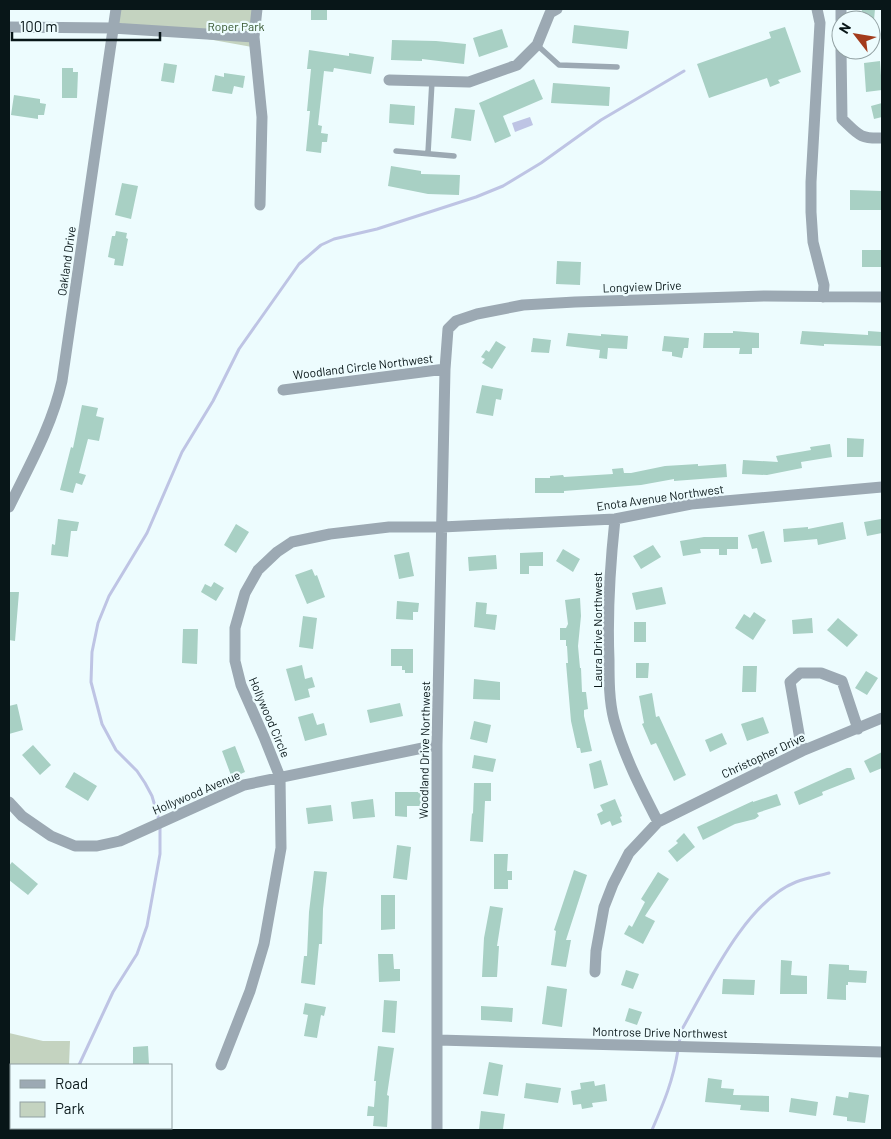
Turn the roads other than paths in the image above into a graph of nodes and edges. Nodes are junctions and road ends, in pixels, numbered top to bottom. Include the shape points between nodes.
1 (116, 9) edge
2 (257, 9) edge
3 (557, 9) edge
4 (817, 9) edge
5 (9, 27) edge
6 (112, 28) junction
7 (254, 37) junction
8 (537, 45) junction
9 (841, 60) edge
10 (617, 67) dead end
11 (389, 80) dead end
12 (432, 81) junction
13 (882, 138) edge
14 (396, 151) dead end
15 (428, 154) junction
16 (454, 156) dead end
17 (260, 205) dead end
18 (823, 297) junction
19 (882, 297) edge
20 (445, 369) junction
21 (284, 390) dead end
22 (882, 487) edge
23 (9, 507) edge
24 (615, 519) junction
25 (442, 527) junction
26 (882, 718) edge
27 (858, 730) junction
28 (437, 745) junction
29 (802, 751) junction
30 (280, 777) junction
31 (9, 802) edge
32 (658, 822) junction
33 (596, 972) dead end
34 (438, 1040) junction
35 (882, 1052) edge
36 (220, 1065) dead end
37 (437, 1130) edge

1 - 6 street, Oakland Drive
2 - 7 street
3 - 8 street via 550,12
4 - 18 street via 820,23 811,212 824,286
5 - 6 street
6 - 7 street
6 - 23 street, Oakland Drive via 60,394 41,443
7 - 17 street via 262,117
8 - 10 lane via 559,65
8 - 12 street via 517,65 469,82
9 - 13 street via 842,119 860,136
11 - 12 street
12 - 15 lane
14 - 15 lane
15 - 16 lane
18 - 19 street, Longview Drive
18 - 20 street, Longview Drive via 575,302 495,310 456,321 448,330
20 - 21 street, Woodland Circle Northwest
20 - 25 street, Woodland Drive Northwest
22 - 24 street, Enota Avenue Northwest via 690,504
24 - 25 street, Enota Avenue Northwest
24 - 32 street, Laura Drive Northwest via 608,628 609,685 614,719 633,774
25 - 28 street, Woodland Drive Northwest
25 - 30 street, Hollywood Circle via 389,527 292,542 258,570 245,592 235,628 235,661 241,685
26 - 27 street, Christopher Drive
27 - 29 street, Christopher Drive
27 - 29 street via 842,681 821,673 800,673 790,682
28 - 30 street, Hollywood Avenue
28 - 34 street, Woodland Drive Northwest
29 - 32 street, Christopher Drive
30 - 31 street, Hollywood Avenue via 244,785 120,841 97,846 75,846 51,836 22,816
30 - 36 street, Hollywood Circle via 281,848 264,944 250,991
32 - 33 street via 629,853 613,884 604,907 596,951
34 - 35 street, Montrose Drive Northwest
34 - 37 street, Woodland Drive Northwest

